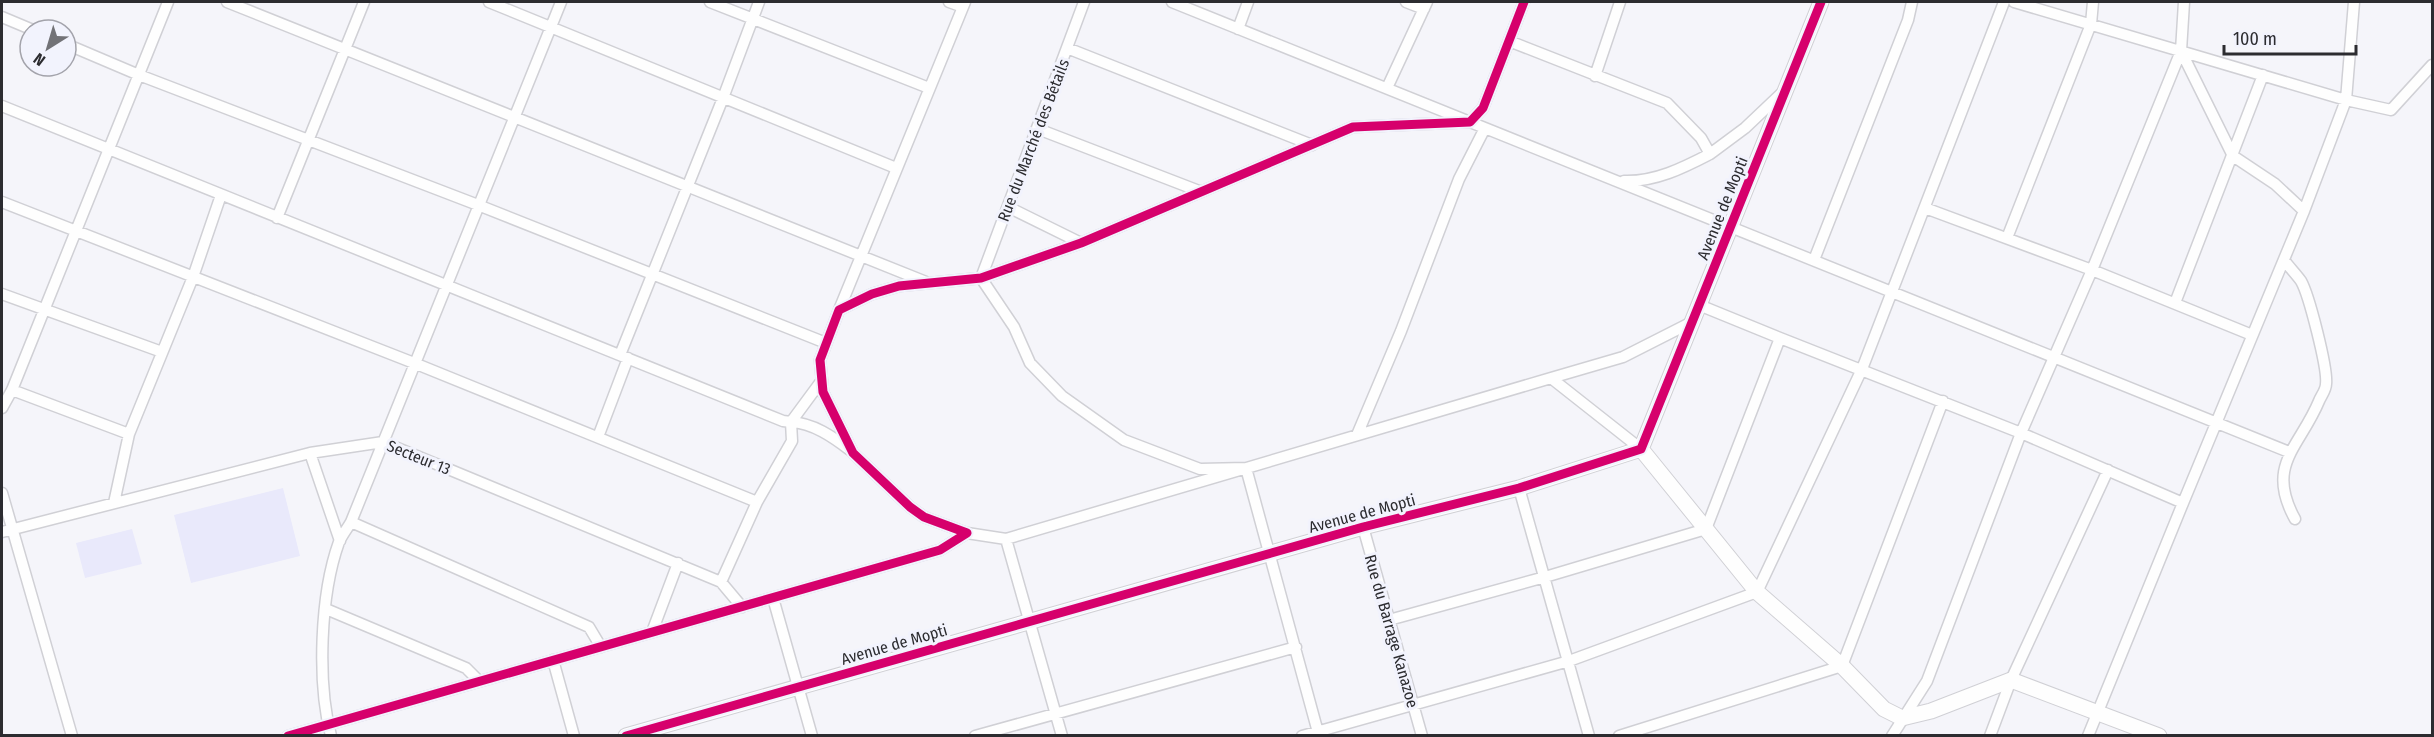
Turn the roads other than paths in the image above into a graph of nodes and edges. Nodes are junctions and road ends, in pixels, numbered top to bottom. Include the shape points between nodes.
1 (168, 2) edge
2 (227, 2) edge
3 (364, 2) edge
4 (489, 2) edge
5 (561, 2) edge
6 (710, 2) edge
7 (759, 2) edge
8 (949, 2) edge
9 (1084, 2) edge
10 (1172, 2) edge
11 (1248, 2) edge
12 (1406, 2) edge
13 (1524, 2) edge
14 (1620, 2) edge
15 (1821, 2) edge
16 (1912, 2) edge
17 (2004, 2) edge
18 (2014, 2) edge
19 (2093, 2) edge
20 (2184, 2) edge
21 (2354, 2) edge
22 (964, 4) edge
23 (1425, 5) edge
24 (2, 17) edge
25 (752, 18) junction
26 (18, 24) edge
27 (2091, 24) junction
28 (551, 27) junction
29 (1238, 28) junction
30 (1509, 41) junction
31 (1067, 48) junction
32 (78, 49) edge
33 (345, 49) junction
34 (2181, 51) junction
35 (2433, 65) edge
36 (139, 75) junction
37 (2263, 75) junction
38 (1595, 76) junction
39 (929, 88) junction
40 (1387, 88) junction
41 (1786, 88) junction
42 (723, 98) junction
43 (2346, 100) junction
44 (2, 106) edge
45 (513, 117) junction
46 (1470, 122) junction
47 (1485, 128) junction
48 (1038, 129) junction
49 (308, 140) junction
50 (1312, 145) junction
51 (109, 150) junction
52 (1710, 154) junction
53 (2234, 156) junction
54 (896, 168) junction
55 (1615, 180) junction
56 (687, 186) junction
57 (1199, 191) junction
58 (221, 195) junction
59 (2, 202) edge
60 (478, 205) junction
61 (1008, 207) junction
62 (1925, 208) junction
63 (2304, 211) junction
64 (278, 218) junction
65 (1731, 227) junction
66 (76, 232) junction
67 (2007, 238) junction
68 (1080, 243) junction
69 (860, 256) junction
70 (1814, 260) junction
71 (2284, 260) junction
72 (2092, 270) junction
73 (652, 274) junction
74 (193, 278) junction
75 (981, 278) junction
76 (929, 283) junction
77 (445, 285) junction
78 (1893, 292) junction
79 (2, 294) edge
80 (2175, 303) junction
81 (1699, 305) junction
82 (45, 309) junction
83 (839, 310) junction
84 (1692, 322) junction
85 (2252, 335) junction
86 (1780, 338) junction
87 (826, 343) junction
88 (162, 352) junction
89 (624, 357) junction
90 (2055, 358) junction
91 (414, 363) junction
92 (1862, 369) junction
93 (1551, 378) junction
94 (822, 380) junction
95 (12, 390) junction
96 (1943, 402) junction
97 (2, 408) edge
98 (791, 422) junction
99 (2216, 422) junction
100 (2021, 433) junction
101 (129, 434) junction
102 (1357, 435) junction
103 (598, 437) junction
104 (383, 442) junction
105 (1641, 449) junction
106 (2289, 452) junction
107 (310, 453) junction
108 (853, 453) junction
109 (1246, 468) junction
110 (2108, 470) junction
111 (1519, 488) junction
112 (2, 493) edge
113 (757, 502) junction
114 (114, 503) junction
115 (2183, 503) junction
116 (2295, 519) dead end
117 (351, 522) junction
118 (1363, 527) junction
119 (1706, 528) junction
120 (7, 530) edge
121 (967, 533) junction
122 (1006, 538) junction
123 (339, 541) junction
124 (1269, 554) junction
125 (678, 563) junction
126 (1545, 577) junction
127 (721, 582) junction
128 (1757, 592) junction
129 (773, 598) junction
130 (742, 607) junction
131 (326, 609) junction
132 (1389, 620) junction
133 (1030, 622) junction
134 (652, 632) junction
135 (601, 647) junction
136 (1296, 647) junction
137 (554, 660) junction
138 (1569, 661) junction
139 (1842, 666) junction
140 (2011, 680) junction
141 (479, 681) junction
142 (798, 687) junction
143 (1413, 706) junction
144 (1055, 712) junction
145 (2096, 712) junction
146 (1902, 718) junction
147 (328, 724) junction
148 (1318, 733) edge
149 (72, 735) edge
150 (288, 735) edge
151 (331, 735) edge
152 (574, 735) edge
153 (626, 735) edge
154 (812, 735) edge
155 (975, 735) edge
156 (1062, 735) edge
157 (1302, 735) edge
158 (1422, 735) edge
159 (1589, 735) edge
160 (1619, 735) edge
161 (1892, 735) edge
162 (1990, 735) edge
163 (2088, 735) edge
164 (2159, 735) edge

1 - 36 street
2 - 33 street
3 - 33 street
4 - 28 street
5 - 28 street
6 - 25 street
7 - 25 street
8 - 22 street
9 - 31 street, Rue du Marché des Bétails
10 - 29 street
11 - 29 street
12 - 23 street
13 - 30 street
14 - 38 street
15 - 41 street, Avenue de Mopti
16 - 70 street
17 - 62 street
18 - 27 street
19 - 27 street
20 - 34 street
21 - 43 street
22 - 39 street
23 - 40 street
24 - 26 street
25 - 39 street
25 - 42 street
27 - 34 street
27 - 67 street
28 - 42 street
28 - 45 street
29 - 40 street
30 - 38 street
30 - 46 street via 1484,108
31 - 48 street, Rue du Marché des Bétails
31 - 50 street
32 - 36 street
33 - 45 street
33 - 49 street
34 - 37 street
34 - 53 street
34 - 72 street
35 - 43 street via 2391,110
36 - 49 street
36 - 51 street
37 - 43 street
37 - 53 street
38 - 52 street via 1667,103 1701,138
39 - 54 street
40 - 46 street
41 - 52 street via 1745,128
41 - 65 street, Avenue de Mopti
42 - 54 street
42 - 56 street
43 - 63 street
44 - 51 street
45 - 56 street
45 - 60 street
46 - 47 street
46 - 50 street via 1353,128
47 - 55 street
47 - 102 street via 1460,179
48 - 57 street
48 - 61 street, Rue du Marché des Bétails
49 - 60 street
49 - 64 street
50 - 57 street
51 - 58 street
51 - 66 street
52 - 55 street via 1675,172 1636,181
53 - 63 street via 2276,184
53 - 80 street
54 - 69 street
55 - 65 street
56 - 69 street
56 - 73 street
57 - 68 street
58 - 64 street
58 - 74 street
59 - 66 street
60 - 73 street
60 - 77 street
61 - 68 street
61 - 75 street, Rue du Marché des Bétails
62 - 67 street
62 - 78 street
63 - 71 street
64 - 77 street
65 - 70 street
65 - 81 street, Avenue de Mopti
66 - 74 street
66 - 82 street
67 - 72 street
68 - 75 street
69 - 76 street
69 - 83 street
70 - 78 street
71 - 85 street
71 - 106 street via 2302,282 2318,334 2326,385 2312,418
72 - 80 street
72 - 90 street
73 - 87 street
73 - 89 street
74 - 88 street
74 - 91 street
75 - 76 street
75 - 109 street via 1014,327 1030,363 1062,396 1124,440 1200,469
76 - 83 street via 872,294
77 - 89 street
77 - 91 street
78 - 90 street
78 - 92 street
79 - 82 street
80 - 85 street
81 - 84 street, Avenue de Mopti
81 - 86 street
82 - 88 street
82 - 95 street
83 - 87 street
84 - 93 street via 1623,357
84 - 105 street, Avenue de Mopti
85 - 99 street
86 - 92 street
86 - 119 street
87 - 94 street via 820,360
88 - 101 street
89 - 98 street
89 - 103 street
90 - 99 street
90 - 100 street
91 - 103 street
91 - 104 street
92 - 96 street
92 - 128 street
93 - 102 street
93 - 105 street
94 - 98 street
94 - 108 street via 828,404
95 - 97 street
95 - 101 street
96 - 100 street
96 - 139 street
98 - 108 street via 832,437
98 - 113 street via 792,441
99 - 106 street
99 - 115 street
100 - 110 street
100 - 146 street via 1927,681
101 - 114 street
102 - 109 street
103 - 113 street
104 - 107 street, Secteur 13
104 - 117 street
104 - 125 street, Secteur 13
105 - 111 street, Avenue de Mopti
105 - 119 street
106 - 116 street via 2282,483 2284,500
107 - 114 street, Secteur 13
107 - 123 street
108 - 121 street via 924,517
109 - 122 street
109 - 124 street
110 - 115 street
110 - 140 street
111 - 118 street, Avenue de Mopti
111 - 126 street
112 - 120 street
113 - 127 street
114 - 120 street, Secteur 13
115 - 145 street
117 - 123 street
117 - 135 street via 589,627
118 - 124 street, Avenue de Mopti
118 - 132 street, Rue du Barrage Kanazoe
119 - 126 street
119 - 128 street
120 - 149 street
121 - 122 street
121 - 129 street via 940,550
122 - 133 street
123 - 131 street
124 - 133 street, Avenue de Mopti
124 - 136 street
125 - 127 street, Secteur 13
125 - 134 street
126 - 132 street
126 - 138 street
127 - 130 street, Secteur 13
128 - 138 street
128 - 139 street
129 - 130 street
129 - 142 street
130 - 134 street
131 - 141 street via 466,668
131 - 147 street via 322,639
132 - 143 street, Rue du Barrage Kanazoe
133 - 142 street, Avenue de Mopti
133 - 144 street
134 - 135 street
135 - 137 street
136 - 144 street
136 - 148 street
137 - 141 street
137 - 152 street
138 - 143 street
138 - 159 street
139 - 146 street via 1876,702
139 - 160 street
140 - 145 street
140 - 146 street
140 - 162 street
141 - 147 street
142 - 153 street, Avenue de Mopti
142 - 154 street
143 - 148 street
143 - 158 street, Rue du Barrage Kanazoe
144 - 155 street
144 - 156 street
145 - 163 street
145 - 164 street
146 - 161 street
147 - 150 street
147 - 151 street
148 - 157 street

